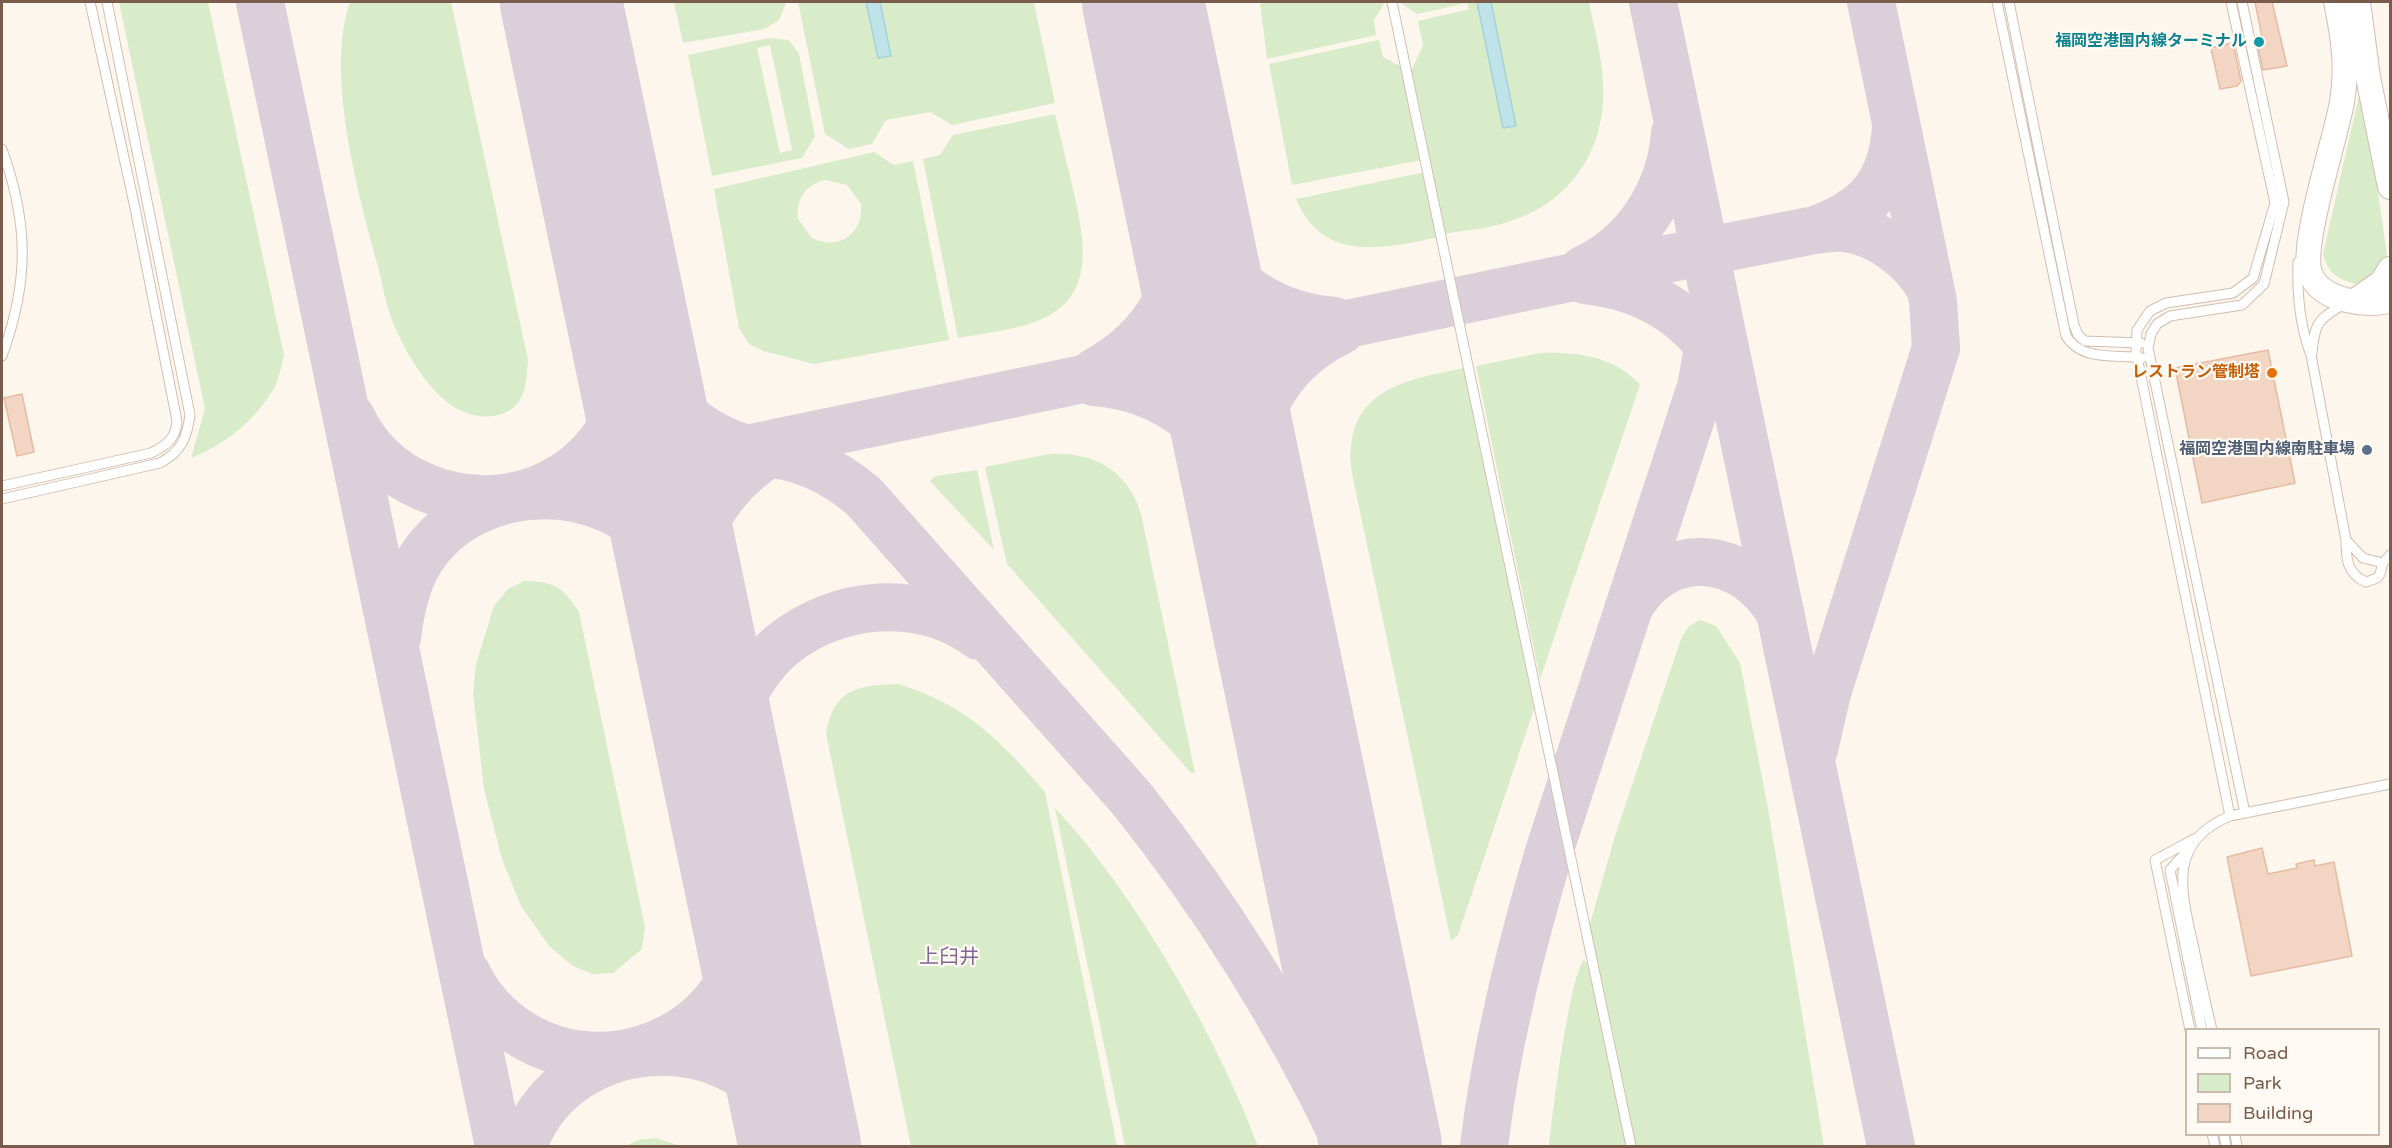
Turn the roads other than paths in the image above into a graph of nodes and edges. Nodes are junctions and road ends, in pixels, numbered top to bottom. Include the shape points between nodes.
1 (90, 2) edge
2 (107, 2) edge
3 (1392, 2) edge
4 (1997, 2) edge
5 (2009, 2) edge
6 (2231, 2) edge
7 (2242, 2) edge
8 (2336, 2) edge
9 (2358, 2) edge
10 (2371, 2) edge
11 (2391, 121) edge
12 (2, 149) edge
13 (2391, 187) edge
14 (2309, 240) junction
15 (2391, 269) edge
16 (2354, 300) junction
17 (2391, 301) edge
18 (2136, 342) junction
19 (2149, 344) junction
20 (2311, 355) junction
21 (2, 356) edge
22 (2137, 357) junction
23 (2151, 360) junction
24 (2, 486) edge
25 (2, 499) edge
26 (2346, 540) junction
27 (2391, 555) edge
28 (2383, 562) junction
29 (2391, 784) edge
30 (2245, 813) junction
31 (2230, 816) junction
32 (2196, 839) junction
33 (2190, 1028) edge
34 (2202, 1028) edge
35 (2212, 1028) edge
36 (1631, 1146) edge

1 - 24 lane via 135,208 176,432 165,446 151,453
2 - 25 lane via 190,415 188,433 176,453 160,463
3 - 36 lane
4 - 22 lane via 2066,336 2086,353
5 - 18 lane via 2074,325 2085,340
6 - 18 lane via 2275,203 2272,214 2253,278 2233,294 2166,303 2150,311 2137,330
7 - 19 lane via 2284,202 2264,284 2242,305 2170,316 2157,324
8 - 14 street via 2345,65 2342,101
9 - 13 street via 2368,77
10 - 11 street
12 - 21 lane via 24,254 18,303
14 - 16 street via 2308,261 2315,281 2330,294
14 - 20 lane via 2298,259 2297,282
15 - 16 street via 2382,282
16 - 17 street via 2372,304
16 - 20 lane via 2328,313 2314,327
18 - 19 lane
18 - 22 lane
19 - 23 lane
20 - 26 lane
22 - 23 lane
22 - 31 lane
23 - 30 lane
26 - 28 lane via 2363,558
26 - 28 lane via 2346,561 2355,578 2366,582 2378,578 2383,573
27 - 28 lane
29 - 30 lane
30 - 31 lane
31 - 32 lane via 2210,824
32 - 33 lane via 2155,860
32 - 34 lane via 2170,870
32 - 35 lane via 2184,864 2181,890

